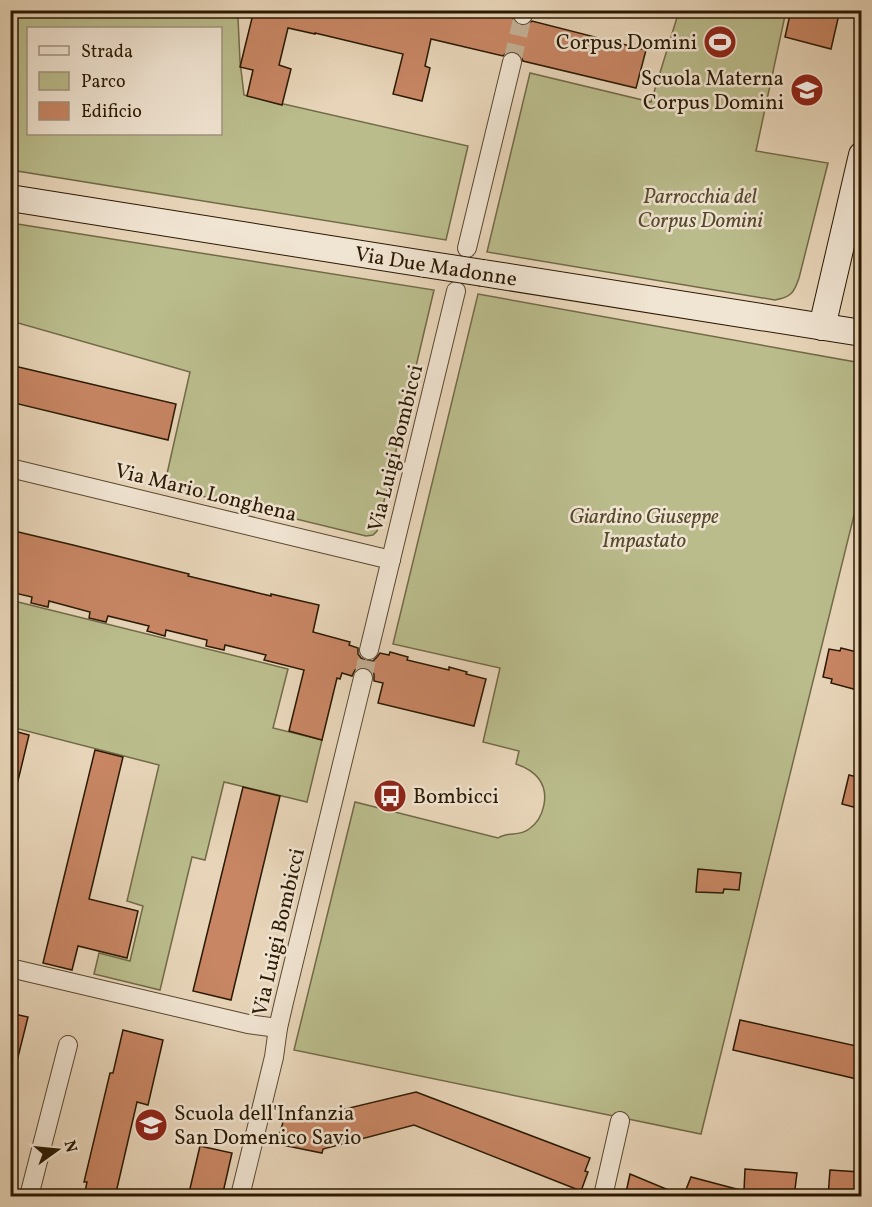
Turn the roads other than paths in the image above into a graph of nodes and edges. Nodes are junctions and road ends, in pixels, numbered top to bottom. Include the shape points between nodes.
1 (512, 62) tunnel mouth
2 (861, 155) edge
3 (10, 198) edge
4 (467, 248) dead end
5 (456, 291) dead end
6 (822, 327) junction
7 (861, 333) edge
8 (10, 468) edge
9 (391, 560) junction
10 (369, 650) tunnel mouth
11 (363, 678) tunnel mouth
12 (10, 968) edge
13 (278, 1028) junction
14 (68, 1045) dead end
15 (620, 1121) dead end
16 (29, 1197) edge
17 (240, 1197) edge
18 (603, 1197) edge

1 - 4 street
2 - 6 main road
3 - 6 main road, Via Due Madonne, bridge
5 - 9 street, Via Luigi Bombicci
6 - 7 main road, Via Due Madonne
8 - 9 street, Via Mario Longhena
9 - 10 street, Via Luigi Bombicci
11 - 13 street, Via Luigi Bombicci
12 - 13 street
13 - 17 street, Via Luigi Bombicci
14 - 16 street
15 - 18 street

